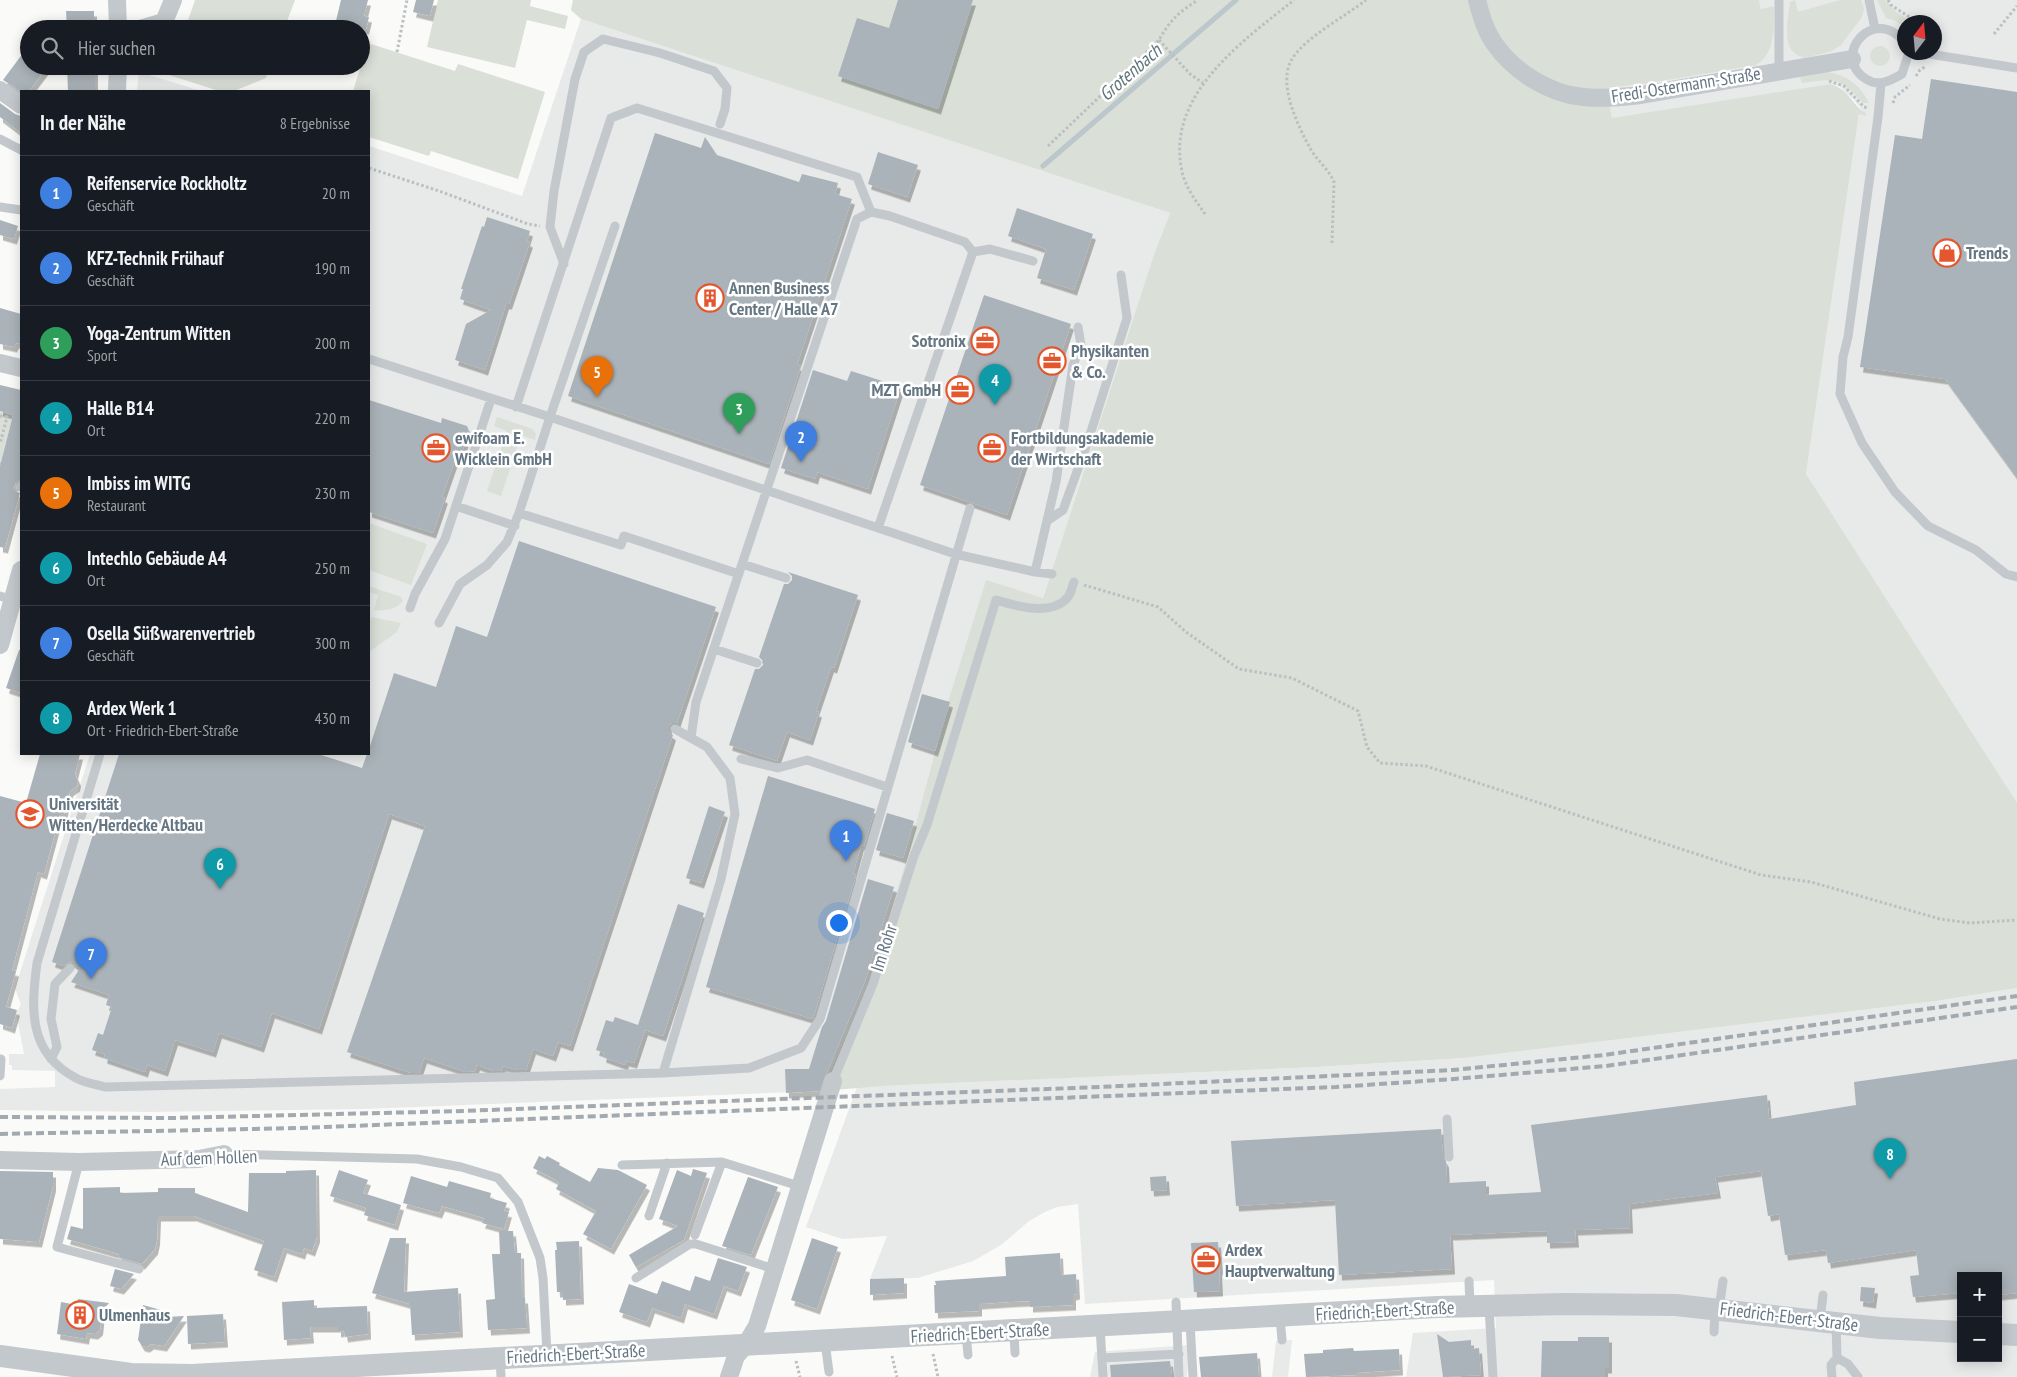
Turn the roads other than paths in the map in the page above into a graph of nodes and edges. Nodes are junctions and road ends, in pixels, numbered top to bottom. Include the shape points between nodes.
1 (118, 0) edge
2 (174, 0) edge
3 (1477, 0) edge
4 (1779, 0) edge
5 (1869, 0) edge
6 (118, 20) edge
7 (165, 20) edge
8 (1874, 29) junction
9 (1897, 36) edge
10 (1942, 56) edge
11 (1852, 59) junction
12 (1906, 60) edge
13 (2017, 68) edge
14 (1779, 71) junction
15 (118, 75) edge
16 (1881, 84) junction
17 (0, 90) edge
18 (117, 90) edge
19 (20, 104) edge
20 (720, 124) dead end
21 (0, 139) edge
22 (20, 149) edge
23 (0, 207) edge
24 (20, 210) edge
25 (871, 212) junction
26 (615, 226) dead end
27 (973, 252) junction
28 (1033, 261) dead end
29 (564, 265) junction
30 (1121, 275) dead end
31 (1078, 327) dead end
32 (370, 359) edge
33 (0, 363) edge
34 (20, 368) edge
35 (490, 399) junction
36 (516, 407) junction
37 (550, 417) junction
38 (766, 491) junction
39 (456, 506) junction
40 (970, 508) dead end
41 (520, 513) junction
42 (1047, 521) junction
43 (516, 526) junction
44 (878, 528) junction
45 (955, 554) junction
46 (742, 564) junction
47 (20, 572) edge
48 (1035, 572) junction
49 (739, 574) junction
50 (1052, 574) dead end
51 (2017, 577) edge
52 (786, 578) dead end
53 (1074, 582) road end
54 (6, 598) edge
55 (410, 608) dead end
56 (439, 623) dead end
57 (0, 645) edge
58 (714, 649) junction
59 (757, 663) dead end
60 (676, 729) dead end
61 (691, 738) junction
62 (100, 755) edge
63 (741, 759) dead end
64 (887, 786) junction
65 (70, 968) dead end
66 (1, 1059) edge
67 (51, 1060) junction
68 (663, 1073) junction
69 (0, 1076) edge
70 (833, 1081) joint
71 (1447, 1119) dead end
72 (224, 1154) joint
73 (1449, 1156) dead end
74 (0, 1160) edge
75 (79, 1162) junction
76 (722, 1162) junction
77 (666, 1163) junction
78 (622, 1165) dead end
79 (800, 1186) junction
80 (649, 1216) dead end
81 (695, 1235) dead end
82 (139, 1269) dead end
83 (774, 1269) junction
84 (636, 1278) dead end
85 (1469, 1281) dead end
86 (1723, 1281) dead end
87 (1823, 1295) dead end
88 (1480, 1306) junction
89 (1717, 1309) junction
90 (1181, 1315) junction
91 (1280, 1316) junction
92 (1828, 1322) junction
93 (1100, 1326) junction
94 (1714, 1332) dead end
95 (1957, 1332) edge
96 (2002, 1334) edge
97 (2017, 1335) edge
98 (1282, 1340) dead end
99 (825, 1342) junction
100 (745, 1346) junction
101 (1179, 1354) junction
102 (547, 1355) junction
103 (0, 1356) edge
104 (1102, 1358) junction
105 (1837, 1358) junction
106 (501, 1367) edge
107 (346, 1372) edge
108 (829, 1372) dead end
109 (92, 1373) edge
110 (1103, 1376) edge
111 (730, 1377) edge
112 (1179, 1377) edge
113 (1193, 1377) edge
114 (1492, 1377) edge
115 (1832, 1377) edge
116 (1858, 1377) edge

1 - 6 street
2 - 7 street
3 - 14 street, Fredi-Ostermann-Straße via 1486,29 1507,60 1554,90 1581,97 1641,95
4 - 14 lane
5 - 8 lane
8 - 9 lane via 1891,30
8 - 11 lane via 1857,41
10 - 13 lane
11 - 14 street, Fredi-Ostermann-Straße
11 - 16 lane via 1858,75
12 - 16 lane via 1902,74
15 - 18 street
16 - 51 lane via 1840,394 1862,443 1895,492 1928,526 1976,550 2006,574
17 - 19 street
20 - 29 lane via 726,109 727,88 714,71 603,39 584,52 575,79 550,227
21 - 22 lane
23 - 24 lane
25 - 27 lane via 965,242
25 - 29 lane via 857,177 637,108 611,118
25 - 38 lane via 857,219
26 - 37 lane
27 - 28 lane via 990,249
27 - 44 lane
29 - 36 lane
30 - 42 lane via 1127,318 1063,510
31 - 42 lane via 1081,345 1073,365
32 - 35 lane
33 - 34 street
35 - 36 lane
35 - 39 lane
36 - 37 lane
37 - 38 lane
37 - 41 lane
38 - 44 lane
38 - 46 lane
39 - 43 lane
39 - 55 lane via 445,539
40 - 45 lane
41 - 43 lane
41 - 49 lane via 621,545 624,536
42 - 48 lane
43 - 56 lane via 487,565 460,584
44 - 45 lane
45 - 48 lane
45 - 64 lane
46 - 49 lane
46 - 52 lane
47 - 54 street
48 - 50 lane
49 - 58 lane
53 - 70 lane, Im Rohr via 1068,596 1058,605 1029,609 996,600 927,825 873,984
54 - 57 street
58 - 59 lane
58 - 61 lane via 696,702
60 - 61 lane
61 - 68 lane via 707,747 730,778 735,814 721,880
62 - 67 lane via 37,963 33,999 35,1031
63 - 64 lane via 778,768 807,760
64 - 68 lane via 820,1019 801,1048 750,1068
65 - 67 lane via 55,984 51,1019 57,1047
66 - 69 lane
67 - 68 lane via 76,1079 105,1087
70 - 79 street, Im Rohr
71 - 73 lane
72 - 75 street, Auf dem Hollen via 199,1159
72 - 102 lane, Auf dem Hollen via 417,1159 498,1178 518,1202 540,1258
74 - 75 street, Auf dem Hollen
75 - 82 lane via 57,1247
76 - 77 lane
76 - 79 lane
76 - 81 lane
77 - 78 lane
77 - 80 lane
79 - 83 street, Im Rohr
83 - 84 lane via 690,1244
83 - 100 street, Im Rohr via 757,1326
85 - 88 lane
86 - 89 lane
87 - 92 lane
88 - 89 street, Friedrich-Ebert-Straße via 1676,1305
88 - 91 street, Friedrich-Ebert-Straße
88 - 114 lane
89 - 92 street, Friedrich-Ebert-Straße
89 - 94 lane
90 - 91 street, Friedrich-Ebert-Straße
90 - 93 street, Friedrich-Ebert-Straße
90 - 101 lane
90 - 113 lane
91 - 98 lane
92 - 95 street, Friedrich-Ebert-Straße
92 - 105 lane
93 - 99 street, Friedrich-Ebert-Straße via 1015,1342 967,1344 929,1336
93 - 104 lane
96 - 97 street
99 - 100 street, Friedrich-Ebert-Straße
99 - 108 lane
100 - 102 street, Friedrich-Ebert-Straße
100 - 111 street, Im Rohr via 736,1356
101 - 104 lane
101 - 112 lane
102 - 106 street, Friedrich-Ebert-Straße
103 - 109 street, Friedrich-Ebert-Straße
104 - 110 lane
105 - 115 lane via 1831,1365
105 - 116 lane via 1848,1364
106 - 107 street, Friedrich-Ebert-Straße
107 - 109 street, Friedrich-Ebert-Straße

